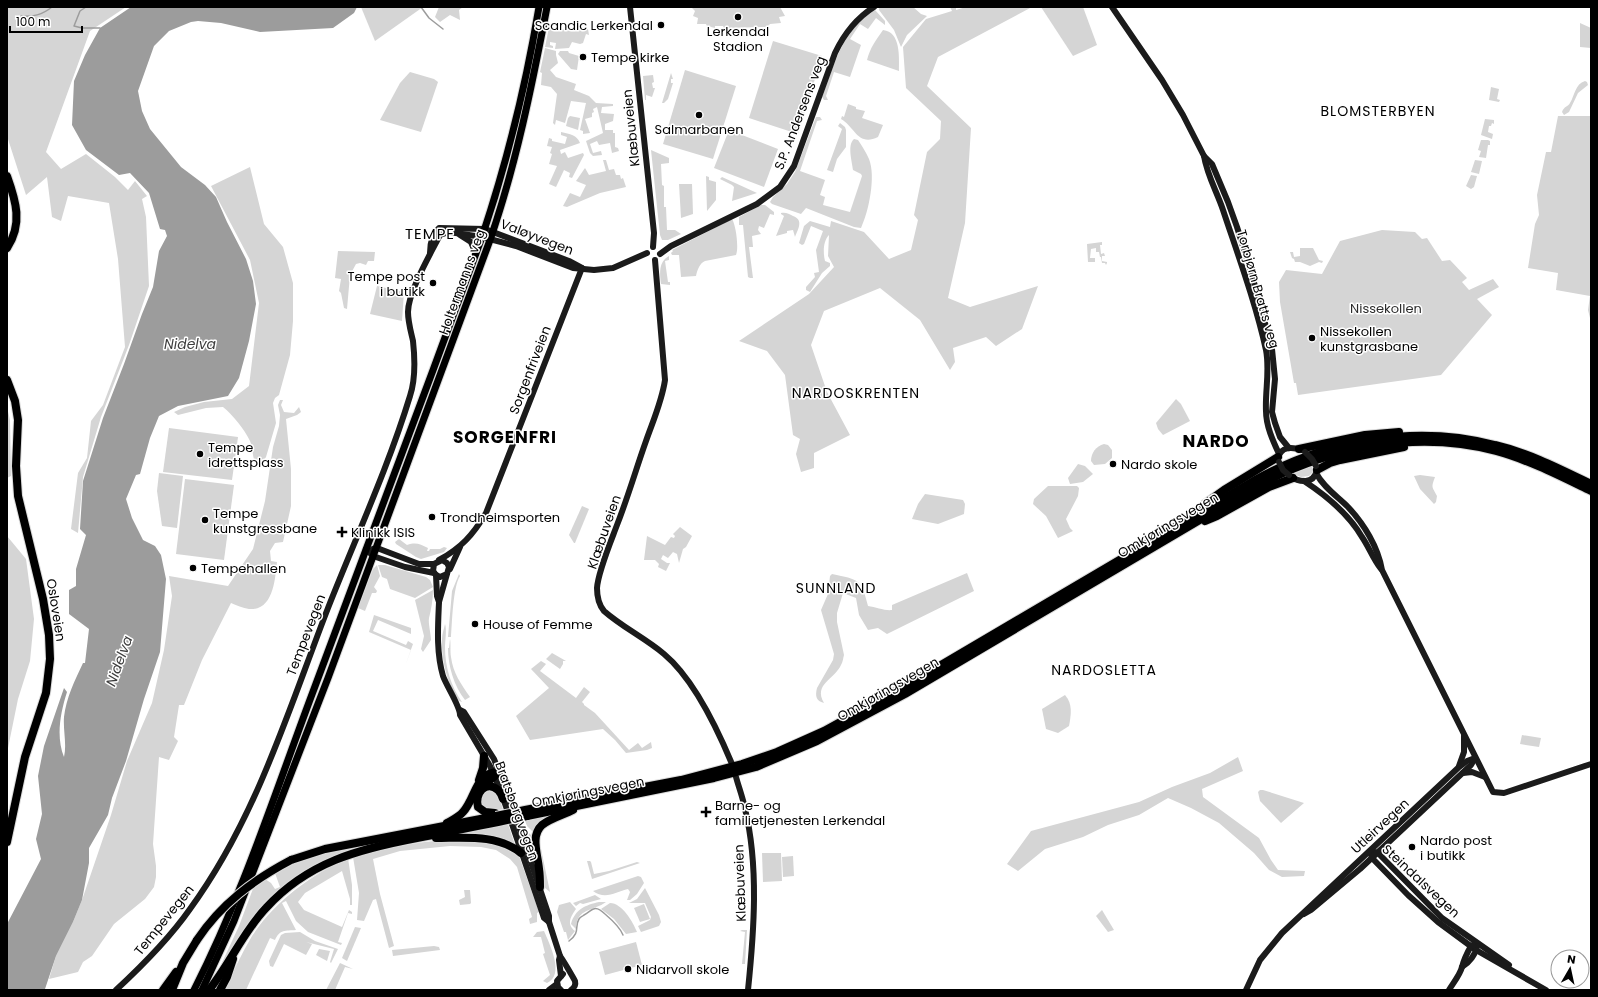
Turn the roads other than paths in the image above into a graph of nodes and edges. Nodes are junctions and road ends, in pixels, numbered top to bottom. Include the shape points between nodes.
1 (539, 7) edge
2 (547, 7) edge
3 (630, 7) edge
4 (874, 7) edge
5 (1112, 7) edge
6 (1204, 156) junction
7 (7, 176) edge
8 (484, 229) junction
9 (493, 232) junction
10 (455, 233) junction
11 (482, 237) junction
12 (490, 240) junction
13 (7, 248) edge
14 (657, 250) junction
15 (430, 253) junction
16 (476, 254) junction
17 (648, 255) junction
18 (655, 260) junction
19 (582, 268) junction
20 (7, 380) edge
21 (1415, 438) junction
22 (1289, 448) junction
23 (1302, 451) junction
24 (1279, 458) junction
25 (1316, 469) junction
26 (1291, 477) junction
27 (1304, 482) junction
28 (1591, 484) edge
29 (1591, 491) edge
30 (1197, 518) junction
31 (460, 547) junction
32 (377, 548) junction
33 (366, 549) junction
34 (373, 556) junction
35 (437, 562) junction
36 (1382, 570) junction
37 (448, 572) junction
38 (435, 574) junction
39 (439, 602) junction
40 (460, 710) junction
41 (1464, 736) junction
42 (484, 756) junction
43 (1475, 758) junction
44 (732, 764) dead end
45 (1591, 764) edge
46 (1461, 770) junction
47 (496, 774) junction
48 (736, 777) dead end
49 (1485, 777) junction
50 (480, 786) junction
51 (503, 799) junction
52 (579, 806) junction
53 (526, 813) junction
54 (496, 817) junction
55 (440, 827) junction
56 (421, 837) junction
57 (7, 842) edge
58 (1370, 850) junction
59 (521, 853) junction
60 (1378, 853) junction
61 (1372, 858) junction
62 (540, 887) junction
63 (1302, 914) junction
64 (548, 922) junction
65 (238, 945) junction
66 (1475, 946) junction
67 (560, 956) junction
68 (183, 963) junction
69 (570, 975) junction
70 (561, 976) junction
71 (557, 984) junction
72 (573, 989) edge
73 (116, 990) edge
74 (163, 990) edge
75 (172, 990) edge
76 (194, 990) edge
77 (202, 990) edge
78 (209, 990) edge
79 (220, 990) edge
80 (549, 990) edge
81 (561, 990) edge
82 (748, 990) edge
83 (1246, 990) edge
84 (1449, 990) edge
85 (1546, 990) edge

1 - 8 main road, Holtermanns veg via 522,93
2 - 9 main road, Holtermanns veg via 523,121
3 - 14 street, Klæbuveien
4 - 14 street, S.P. Andersens veg via 861,15 841,41 794,166 780,187 757,204 671,246
5 - 6 street, Torbjørn Bratts veg via 1162,80
6 - 22 street, Torbjørn Bratts veg via 1212,164 1228,202 1252,275 1273,354 1274,418 1280,437
6 - 24 street, Torbjørn Bratts veg via 1245,277 1266,350 1266,413
7 - 13 highway via 17,212 15,228
8 - 9 street, Valøyvegen
8 - 11 main road, Holtermanns veg
8 - 15 street, Valøyvegen via 439,228 430,244
9 - 12 main road, Holtermanns veg
9 - 19 street, Valøyvegen
10 - 11 street, Valøyvegen
10 - 15 street, Valøyvegen via 444,232 440,235
10 - 16 street via 470,241
11 - 12 street, Valøyvegen
11 - 16 main road, Holtermanns veg
12 - 19 street, Valøyvegen via 516,246 573,268
12 - 32 main road, Holtermanns veg
14 - 17 street via 649,249
14 - 18 street via 659,258
15 - 73 street, Tempevegen via 409,308 414,367 410,395 268,768 226,854 190,909 156,950
16 - 33 main road, Holtermanns veg
17 - 18 street
17 - 19 street via 607,270
18 - 44 street, Klæbuveien via 666,380 598,582 598,596 604,611 663,653 684,674 717,729
19 - 31 street, Sorgenfriveien via 486,513 475,531
20 - 57 highway, Osloveien via 15,401 18,420 18,496 43,600 50,659 46,693 25,757
21 - 23 highway via 1408,432 1372,434
21 - 25 highway via 1409,446 1335,461
21 - 28 highway, Omkjøringsvegen via 1463,438 1497,445 1544,462
21 - 29 highway, Omkjøringsvegen via 1495,451 1528,462
21 - 30 highway, Omkjøringsvegen via 1299,466
22 - 23 street
22 - 24 street via 1283,449
23 - 25 street, bridge via 1312,459
24 - 26 street, bridge via 1283,470
24 - 30 highway via 1200,507
25 - 27 street via 1312,479
25 - 36 street via 1325,487 1348,507 1362,524 1380,558
26 - 27 street
26 - 30 highway via 1208,521
27 - 36 street via 1342,510 1362,536
30 - 52 highway, Omkjøringsvegen via 905,694 817,741 756,767 732,774
30 - 53 highway, Omkjøringsvegen via 849,718 800,742 705,775
31 - 35 street, Sorgenfriveien
31 - 37 street, Sorgenfriveien
32 - 33 street
32 - 34 main road, Holtermanns veg
32 - 35 street via 419,564
33 - 34 street
33 - 76 main road, Holtermanns veg via 248,863
34 - 38 street
34 - 77 main road, Holtermanns veg via 259,859
35 - 37 street via 447,563
35 - 38 street via 433,568
36 - 41 street
37 - 38 street via 440,577
37 - 39 street, Bratsbergvegen
38 - 39 street, Bratsbergvegen
39 - 40 street, Bratsbergvegen via 440,662 446,682
40 - 42 street, Bratsbergvegen via 460,715
40 - 47 street, Bratsbergvegen via 464,712 485,744
41 - 43 street
41 - 46 street
42 - 47 street, Bratsbergvegen
42 - 50 highway
43 - 46 street, Utleirvegen via 1467,761
43 - 49 street
45 - 49 street via 1504,792 1493,792
46 - 49 street
46 - 58 street, Utleirvegen
46 - 60 street, Utleirvegen
47 - 50 highway
47 - 51 street, Bratsbergvegen
47 - 62 street, Bratsbergvegen
48 - 82 street, Klæbuveien via 746,814 753,877 753,928
50 - 51 highway via 494,788
50 - 54 highway via 478,807
50 - 55 highway via 463,812
51 - 59 street, Bratsbergvegen
52 - 53 highway, Omkjøringsvegen
52 - 62 highway via 548,821 540,828 536,837
53 - 54 highway, Omkjøringsvegen, bridge
53 - 54 highway, Omkjøringsvegen, bridge
54 - 55 highway, Omkjøringsvegen
54 - 56 highway, Omkjøringsvegen
55 - 68 highway, Omkjøringsvegen, bridge via 325,849 291,860 263,875 234,896 211,920
56 - 59 highway via 488,840 511,845
56 - 65 highway, Omkjøringsvegen via 354,852 309,872 290,885 266,908
58 - 60 street, Steindalsvegen
58 - 61 street, Steindalsvegen
58 - 63 street, Utleirvegen
59 - 64 street, Bratsbergvegen via 544,918
60 - 61 street, Utleirvegen
60 - 66 street, Steindalsvegen via 1434,911
61 - 63 street, Utleirvegen via 1311,910
61 - 66 street, Steindalsvegen via 1427,913
62 - 64 street, Bratsbergvegen via 549,916
63 - 83 street, Utleirvegen via 1268,949
64 - 67 street, Bratsbergvegen
65 - 78 highway, Omkjøringsvegen
65 - 79 highway
66 - 84 street via 1467,965 1462,967
66 - 85 street, Steindalsvegen
67 - 69 street, Bratsbergvegen
67 - 70 street, Bratsbergvegen
68 - 74 highway
68 - 75 highway
69 - 70 street
69 - 72 street, Bratsbergvegen via 575,981
70 - 71 street
71 - 80 street
71 - 81 street

